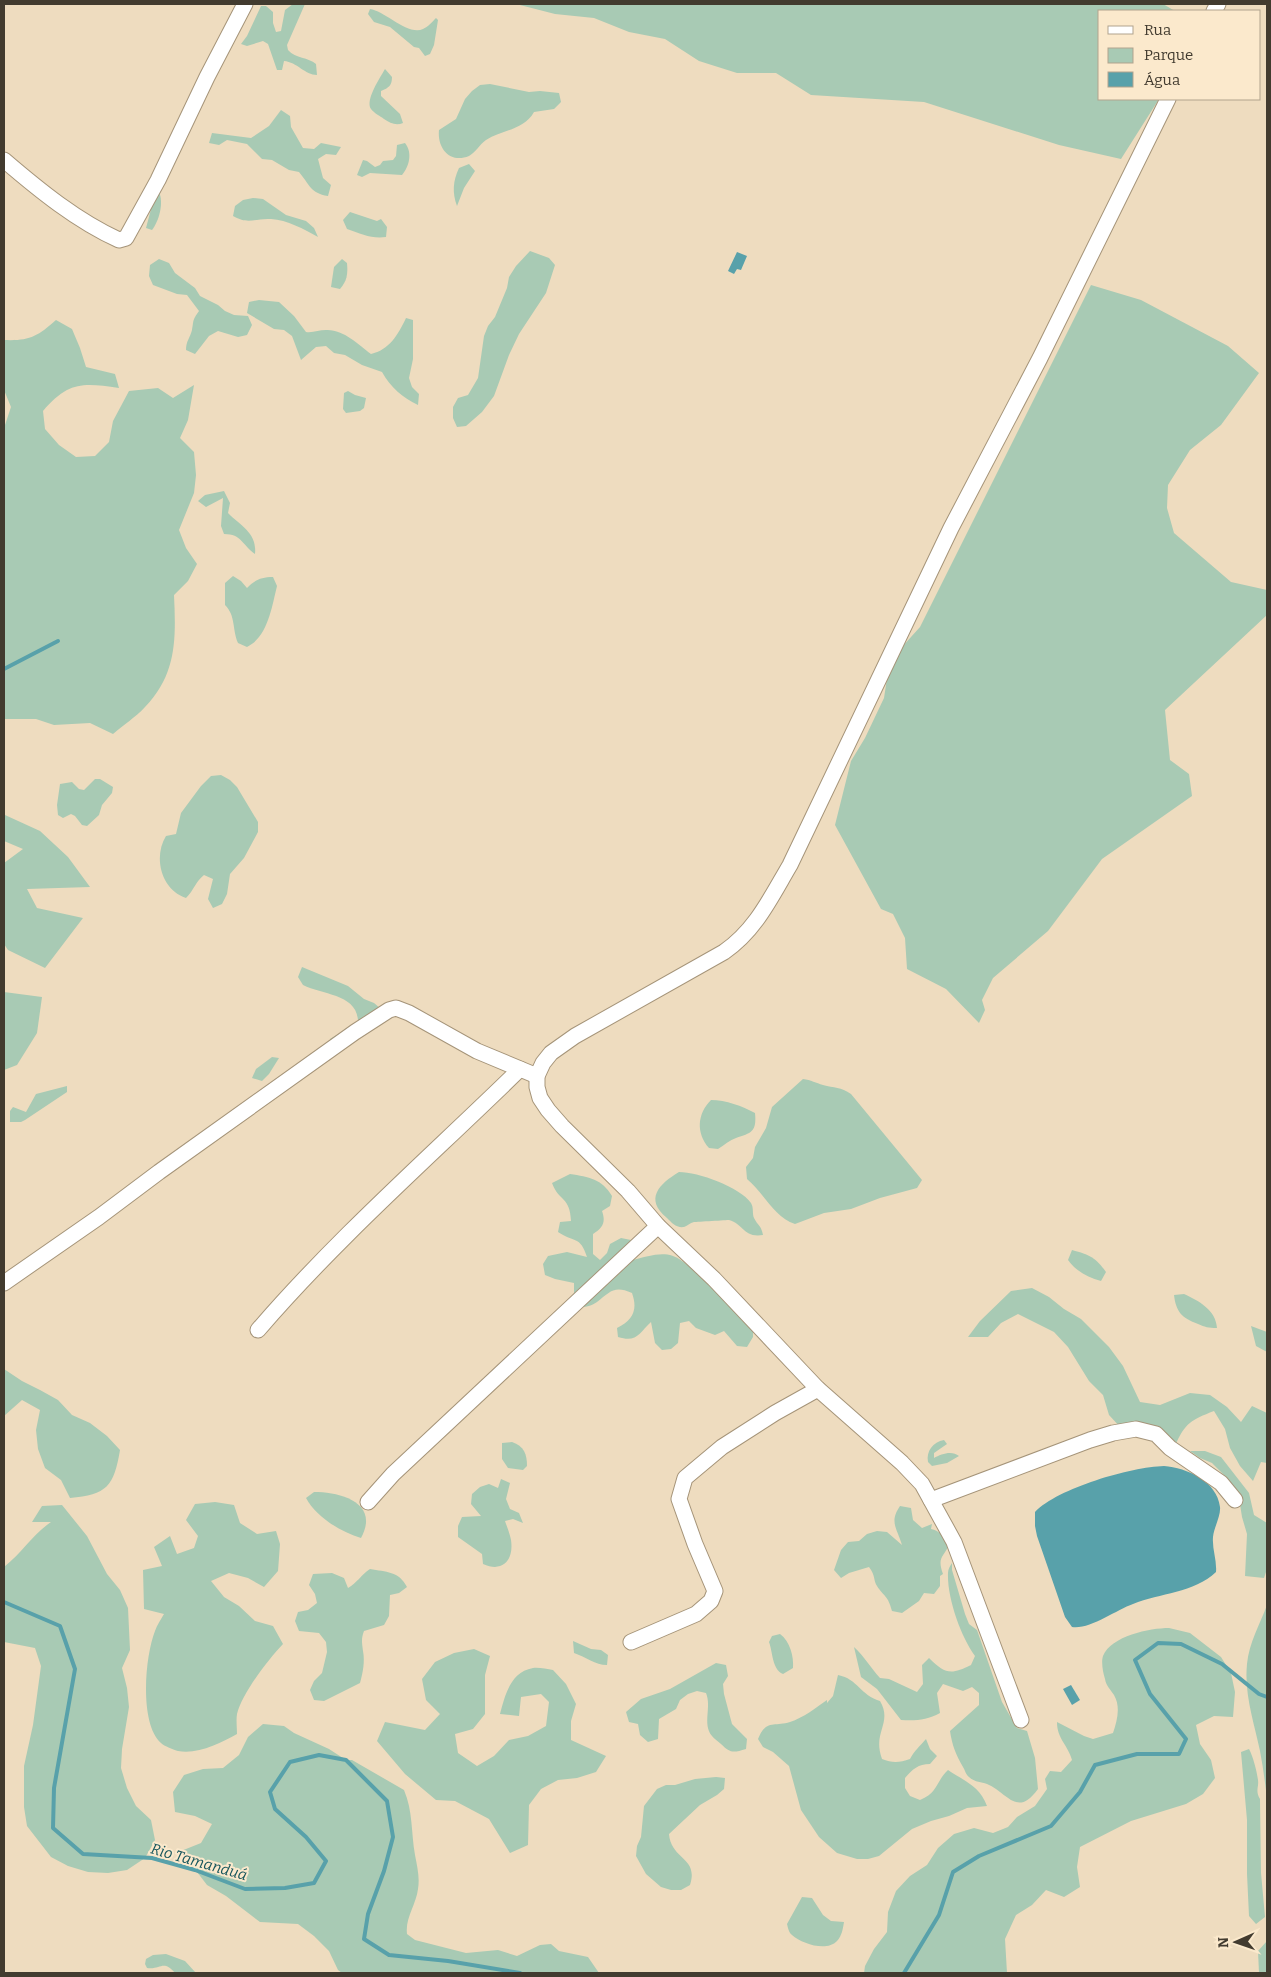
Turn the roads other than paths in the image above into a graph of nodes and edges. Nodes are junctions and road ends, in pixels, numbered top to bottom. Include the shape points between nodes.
1 (245, 4) edge
2 (1168, 100) edge
3 (4, 160) edge
4 (520, 1069) junction
5 (537, 1076) junction
6 (658, 1226) junction
7 (4, 1282) edge
8 (258, 1330) dead end
9 (818, 1390) junction
10 (931, 1500) junction
11 (1235, 1500) dead end
12 (368, 1502) dead end
13 (631, 1642) dead end
14 (1021, 1720) dead end

1 - 3 street via 126,238 119,240 98,230
2 - 5 street via 1040,358 951,528 790,865 767,905 739,942 575,1036 550,1053
4 - 5 street
4 - 7 street via 477,1051 409,1013 396,1008 389,1010
4 - 8 street via 411,1172 292,1291
5 - 6 street via 540,1098 548,1110
6 - 9 street via 714,1279
6 - 12 street via 393,1474
9 - 10 street via 902,1463 922,1484
9 - 13 street via 722,1446 684,1478 679,1499 715,1591 711,1602 696,1614
10 - 11 street via 1090,1440 1136,1429 1156,1434 1170,1448 1222,1484
10 - 14 street via 954,1542

